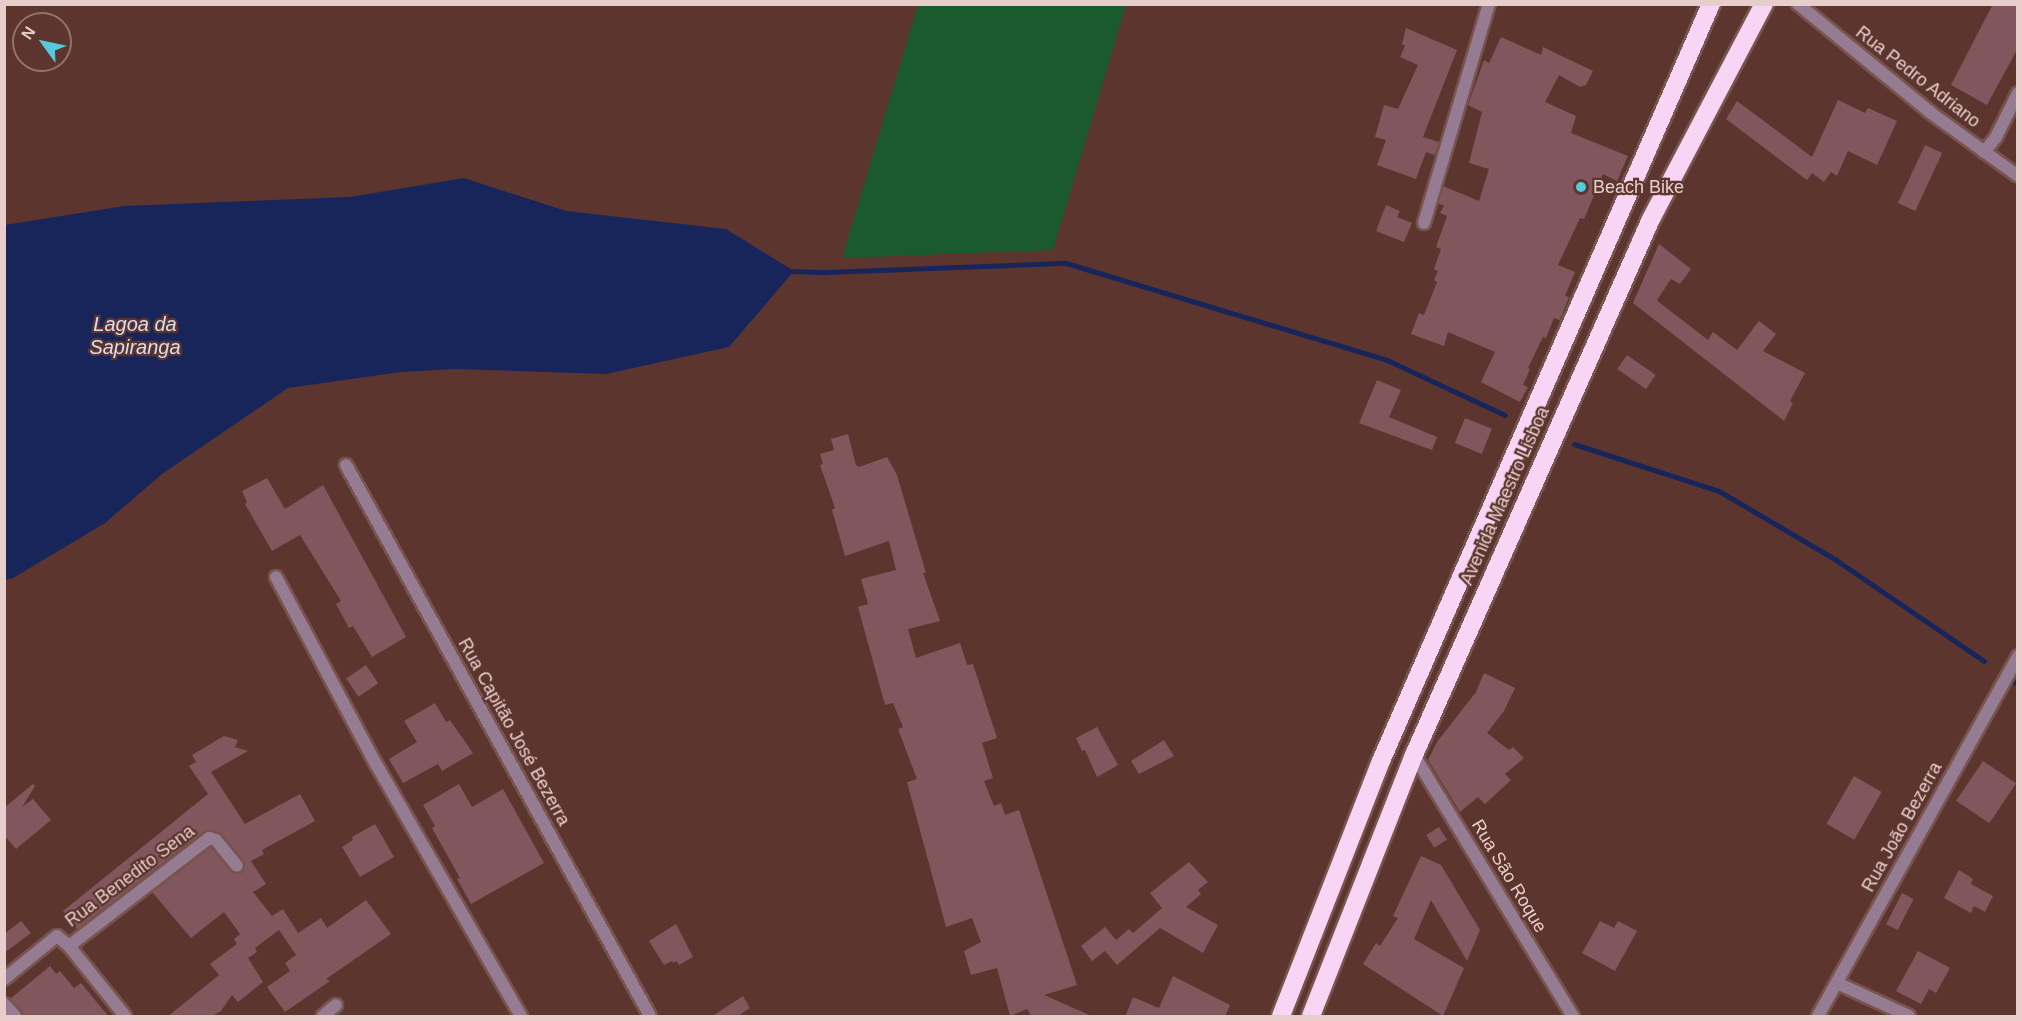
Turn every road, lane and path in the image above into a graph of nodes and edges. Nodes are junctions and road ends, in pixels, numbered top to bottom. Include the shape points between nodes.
1 (1489, 4) edge
2 (1711, 4) edge
3 (1764, 4) edge
4 (1798, 4) edge
5 (2018, 93) edge
6 (1984, 152) junction
7 (2018, 176) edge
8 (1424, 223) dead end
9 (346, 465) dead end
10 (276, 577) dead end
11 (2018, 656) edge
12 (1414, 755) junction
13 (237, 866) dead end
14 (69, 945) junction
15 (4, 979) edge
16 (1836, 983) junction
17 (4, 1004) edge
18 (336, 1005) dead end
19 (1568, 1013) edge
20 (15, 1017) edge
21 (125, 1017) edge
22 (323, 1017) edge
23 (521, 1017) edge
24 (650, 1017) edge
25 (1281, 1017) edge
26 (1311, 1017) edge
27 (1818, 1017) edge
28 (1909, 1017) edge

1 - 8 street
2 - 25 highway, Avenida Maestro Lisboa via 1385,750
3 - 12 highway, Avenida Maestro Lisboa via 1651,219
4 - 6 street, Rua Pedro Adriano
5 - 6 street
6 - 7 street, Rua Pedro Adriano
9 - 24 street, Rua Capitão José Bezerra
10 - 23 street via 376,764
11 - 16 street, Rua João Bezerra
12 - 19 street, Rua São Roque
12 - 26 highway, Avenida Maestro Lisboa
13 - 14 street, Rua Benedito Sena via 216,840 209,838
14 - 15 street, Rua Benedito Sena via 57,936
14 - 21 street
16 - 27 street, Rua João Bezerra
16 - 28 street
17 - 20 street
18 - 22 street

